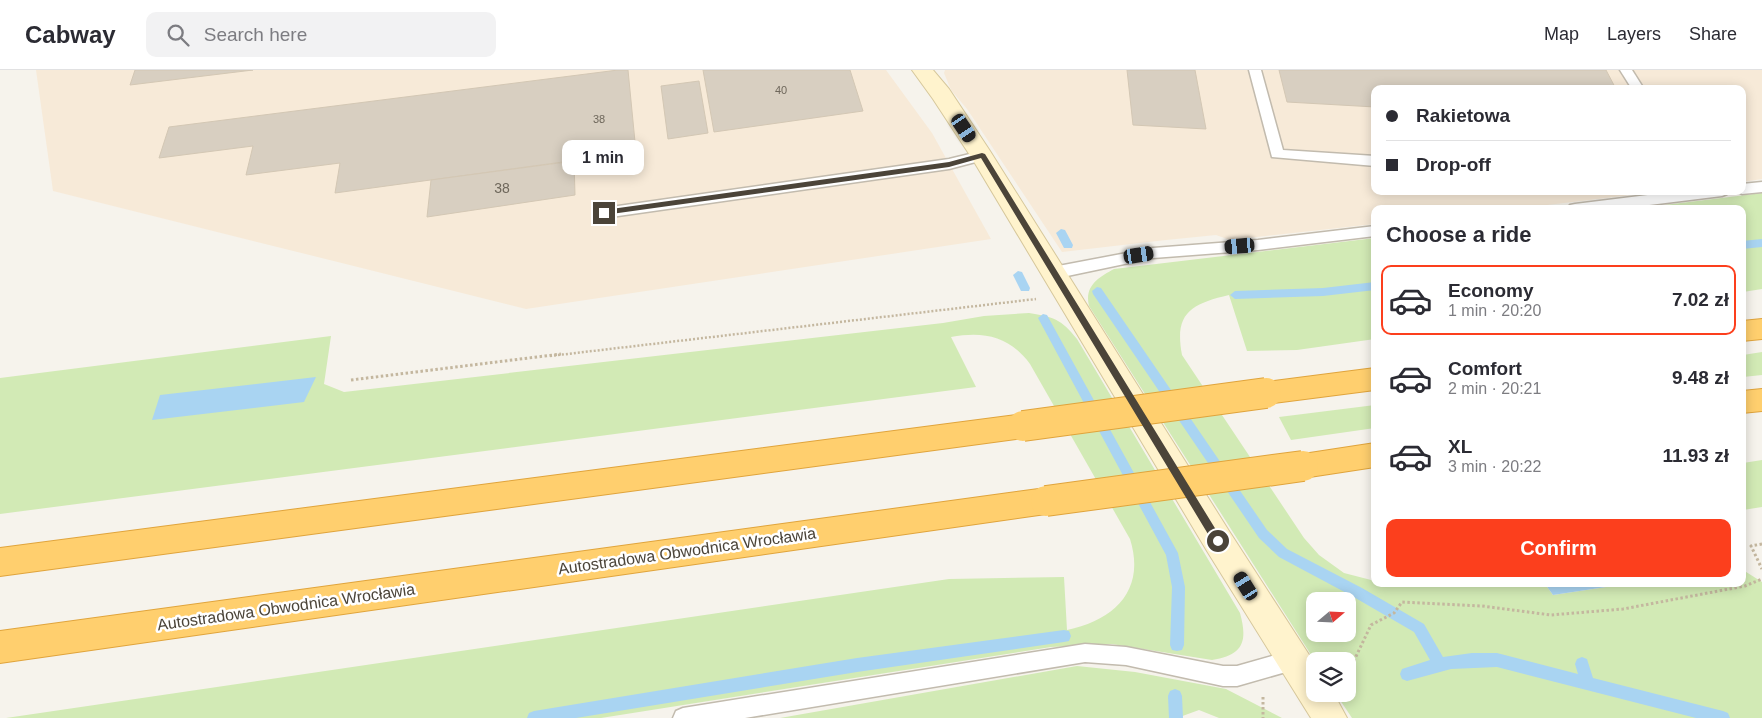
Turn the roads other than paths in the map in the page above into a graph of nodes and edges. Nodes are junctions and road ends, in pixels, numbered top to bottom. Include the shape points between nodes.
1 (922, 70) edge
2 (1255, 70) edge
3 (1626, 70) edge
4 (1635, 85) edge
5 (982, 156) junction
6 (1371, 161) edge
7 (1762, 186) edge
8 (1746, 188) edge
9 (1689, 195) edge
10 (1608, 205) edge
11 (604, 213) dead end
12 (1371, 231) edge
13 (1060, 284) junction
14 (1762, 329) edge
15 (1746, 331) edge
16 (1371, 380) edge
17 (1762, 400) edge
18 (1746, 402) edge
19 (1371, 456) edge
20 (0, 562) edge
21 (0, 647) edge
22 (1293, 660) junction
23 (683, 718) edge
24 (1330, 718) edge

1 - 5 street
2 - 6 lane via 1277,154
3 - 4 lane
5 - 11 lane via 949,164
5 - 13 street
7 - 8 lane
9 - 10 lane
12 - 13 lane via 1153,253
13 - 22 street
14 - 15 highway
16 - 20 highway, bridge
17 - 18 highway
19 - 21 highway, Autostradowa Obwodnica Wrocławia, bridge
22 - 23 lane via 1237,676 1223,676 1126,656 1085,653
22 - 24 street

